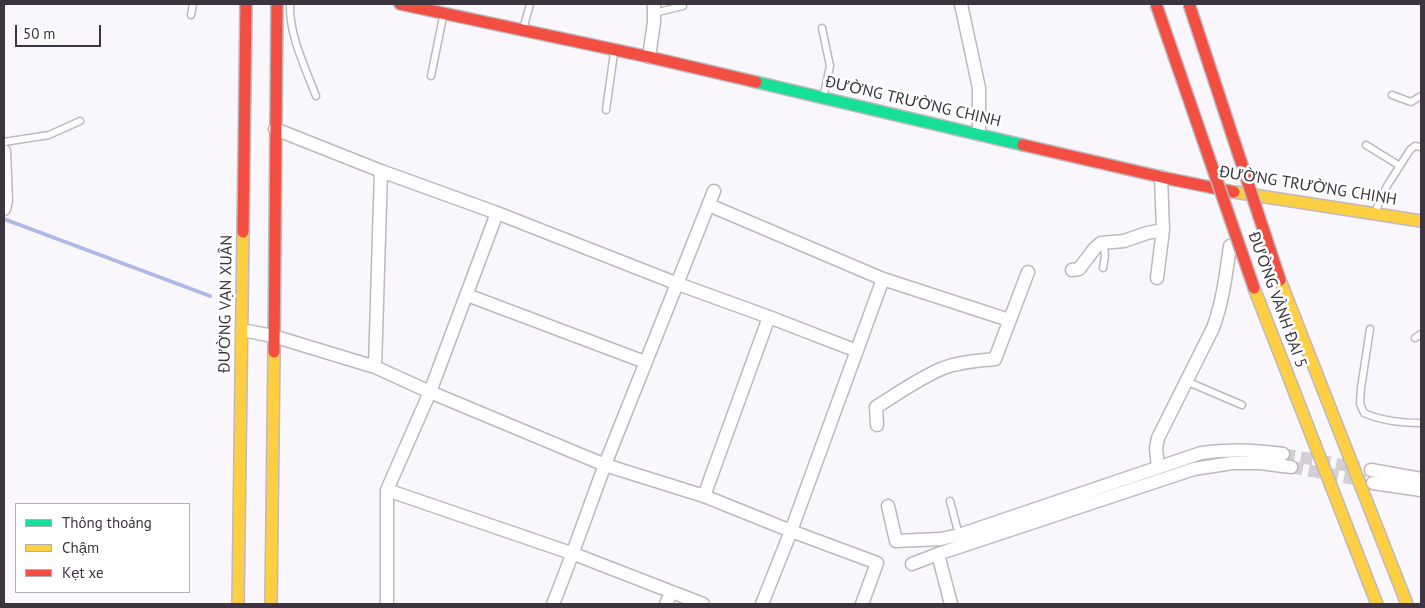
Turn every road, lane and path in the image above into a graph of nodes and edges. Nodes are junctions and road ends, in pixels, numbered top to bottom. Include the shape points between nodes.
1 (193, 4) edge
2 (246, 4) edge
3 (277, 4) edge
4 (290, 4) edge
5 (400, 4) edge
6 (530, 4) edge
7 (961, 4) edge
8 (1156, 4) edge
9 (1189, 4) edge
10 (683, 6) dead end
11 (654, 8) edge
12 (444, 13) junction
13 (191, 16) dead end
14 (822, 28) dead end
15 (523, 30) junction
16 (615, 50) junction
17 (649, 57) junction
18 (431, 76) dead end
19 (1392, 95) dead end
20 (316, 96) dead end
21 (1421, 96) edge
22 (824, 98) junction
23 (606, 110) dead end
24 (80, 121) dead end
25 (275, 129) junction
26 (979, 134) junction
27 (4, 142) edge
28 (1366, 145) dead end
29 (1421, 147) edge
30 (4, 151) edge
31 (1400, 166) junction
32 (381, 171) junction
33 (1161, 177) junction
34 (714, 191) dead end
35 (709, 205) junction
36 (4, 209) edge
37 (497, 213) junction
38 (1374, 214) junction
39 (1421, 221) edge
40 (1163, 230) junction
41 (1109, 242) junction
42 (1230, 246) dead end
43 (1104, 268) dead end
44 (1072, 270) dead end
45 (1028, 272) dead end
46 (1157, 278) dead end
47 (883, 279) junction
48 (678, 284) junction
49 (467, 295) junction
50 (769, 317) junction
51 (1009, 320) junction
52 (1370, 329) dead end
53 (242, 330) junction
54 (1421, 334) edge
55 (273, 336) junction
56 (1415, 338) dead end
57 (857, 350) junction
58 (645, 362) junction
59 (376, 367) junction
60 (1186, 381) junction
61 (430, 392) junction
62 (1242, 405) dead end
63 (1421, 423) edge
64 (878, 425) dead end
65 (1283, 454) tunnel mouth
66 (605, 465) junction
67 (1158, 467) junction
68 (1291, 467) tunnel mouth
69 (1421, 479) edge
70 (387, 490) junction
71 (1421, 490) edge
72 (704, 496) junction
73 (950, 501) dead end
74 (888, 506) dead end
75 (791, 531) junction
76 (959, 535) junction
77 (574, 554) junction
78 (938, 554) junction
79 (912, 564) dead end
80 (668, 598) edge
81 (238, 604) edge
82 (271, 604) edge
83 (387, 604) edge
84 (553, 604) edge
85 (703, 604) edge
86 (762, 604) edge
87 (862, 604) edge
88 (951, 604) edge
89 (1377, 604) edge
90 (1407, 604) edge

1 - 13 lane
2 - 53 main road, ĐƯỜNG VẠN XUÂN
3 - 25 main road
4 - 20 lane via 296,42
5 - 12 main road, ĐƯỜNG TRƯỜNG CHINH
6 - 15 lane
7 - 26 street via 979,88
8 - 89 main road, ĐƯỜNG VÀNH ĐAI 5, bridge via 1254,288
9 - 90 main road, ĐƯỜNG VÀNH ĐAI 5, bridge via 1280,280
10 - 11 lane
11 - 17 street
12 - 15 main road, ĐƯỜNG TRƯỜNG CHINH
12 - 18 lane
14 - 22 lane via 830,66
15 - 16 main road, ĐƯỜNG TRƯỜNG CHINH
16 - 17 main road, ĐƯỜNG TRƯỜNG CHINH
16 - 23 lane
17 - 22 main road, ĐƯỜNG TRƯỜNG CHINH
19 - 21 lane via 1411,102
22 - 26 main road, ĐƯỜNG TRƯỜNG CHINH
24 - 27 lane via 50,135
25 - 32 street
25 - 55 main road
26 - 33 main road, ĐƯỜNG TRƯỜNG CHINH
28 - 31 lane
29 - 31 lane via 1415,146 1410,150
30 - 36 street
31 - 38 lane via 1386,186
32 - 37 street
32 - 59 street
33 - 38 main road, ĐƯỜNG TRƯỜNG CHINH
33 - 40 street
34 - 35 street
35 - 47 street
35 - 48 street
37 - 48 street
37 - 49 street
38 - 39 main road, ĐƯỜNG TRƯỜNG CHINH
40 - 41 street
40 - 46 street
41 - 43 lane via 1104,247
41 - 44 street via 1102,242 1079,268
42 - 60 street via 1219,311
45 - 51 street
47 - 51 street
47 - 57 street
48 - 50 street
48 - 58 street
49 - 58 street
49 - 61 street
50 - 57 street
50 - 72 street
51 - 64 street via 995,359 942,369 902,390 876,406
52 - 63 lane via 1361,388 1360,404 1364,413 1375,418
53 - 55 street
53 - 81 main road, ĐƯỜNG VẠN XUÂN
54 - 56 lane
55 - 59 street
55 - 82 main road
57 - 75 street
58 - 66 street
59 - 61 street
60 - 62 lane
60 - 67 street via 1158,438
61 - 66 street
61 - 70 street
65 - 67 street via 1251,450 1201,452
66 - 72 street
66 - 77 street
67 - 76 street
68 - 78 street via 1232,463 1194,469
69 - 71 street via 1372,476
70 - 77 street
70 - 83 street
72 - 75 street
73 - 76 lane
74 - 76 street via 896,541
75 - 86 street
75 - 87 street via 876,563
77 - 80 street
77 - 84 street
78 - 79 street
78 - 88 street
80 - 85 street

